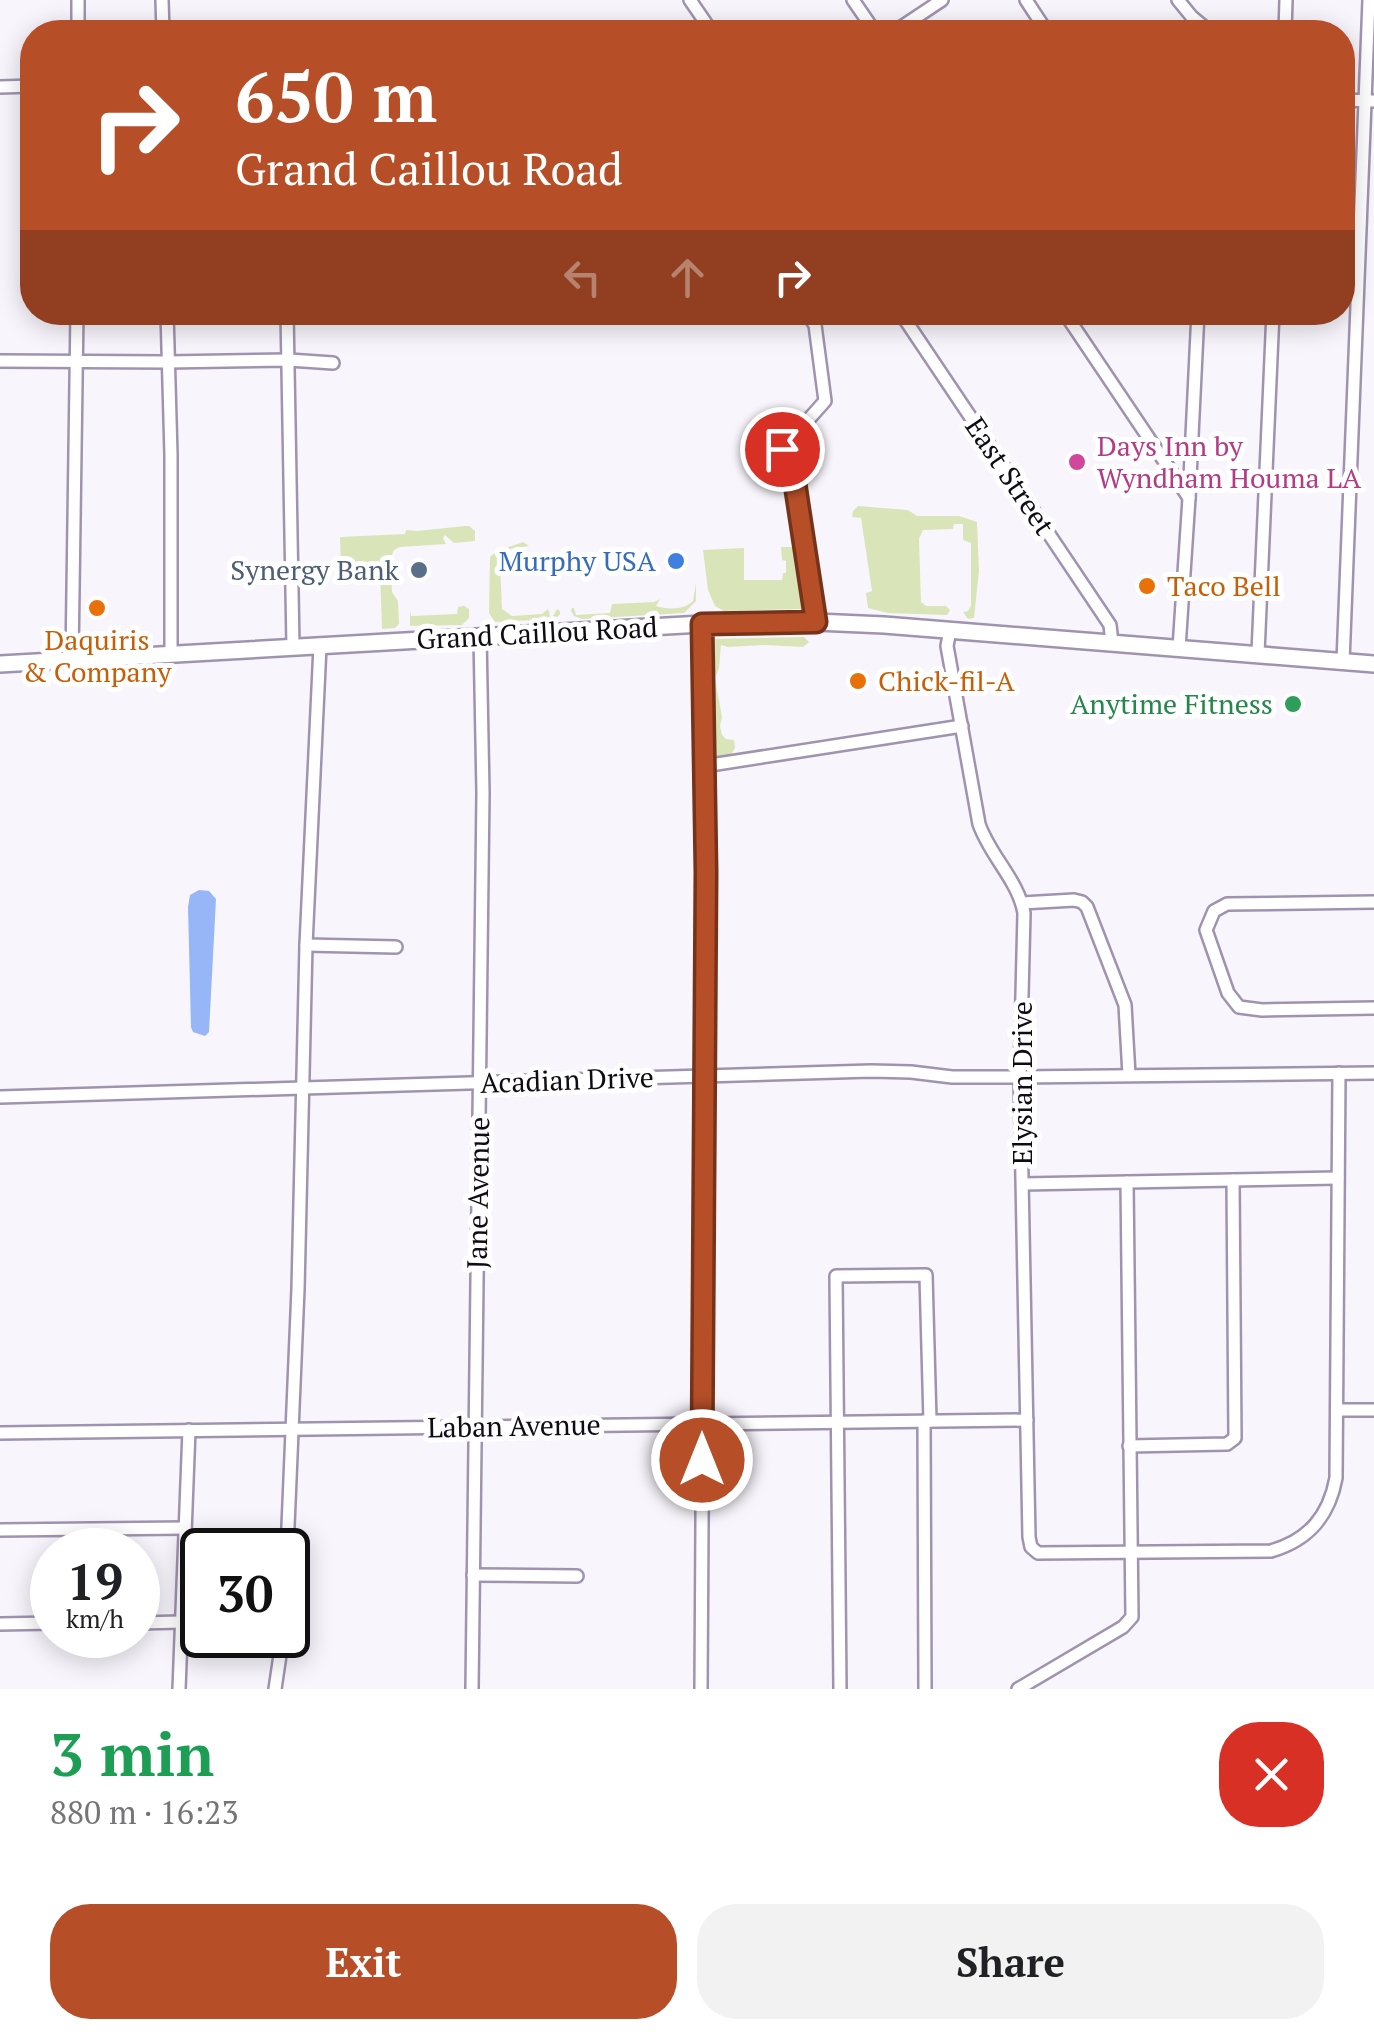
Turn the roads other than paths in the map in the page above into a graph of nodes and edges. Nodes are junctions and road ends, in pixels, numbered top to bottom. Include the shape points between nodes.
1 (942, 0) edge
2 (1178, 0) edge
3 (1369, 0) edge
4 (912, 20) edge
5 (1196, 20) edge
6 (1370, 101) edge
7 (77, 325) edge
8 (167, 325) edge
9 (287, 325) edge
10 (815, 325) edge
11 (909, 325) edge
12 (1073, 325) edge
13 (1197, 325) edge
14 (1272, 325) edge
15 (77, 360) junction
16 (288, 360) junction
17 (0, 361) edge
18 (168, 362) junction
19 (333, 363) dead end
20 (1189, 498) junction
21 (816, 622) junction
22 (702, 624) junction
23 (950, 630) junction
24 (480, 636) junction
25 (1112, 643) junction
26 (293, 646) junction
27 (320, 646) junction
28 (1179, 648) junction
29 (171, 653) junction
30 (1258, 654) junction
31 (72, 659) junction
32 (1342, 662) junction
33 (0, 664) edge
34 (1374, 664) edge
35 (962, 726) junction
36 (704, 766) junction
37 (1374, 902) edge
38 (1022, 903) junction
39 (306, 945) junction
40 (396, 947) dead end
41 (1374, 1008) edge
42 (1339, 1073) junction
43 (1374, 1073) edge
44 (705, 1075) junction
45 (1129, 1075) junction
46 (1020, 1078) junction
47 (479, 1082) junction
48 (304, 1087) junction
49 (0, 1098) edge
50 (1338, 1178) junction
51 (1234, 1180) junction
52 (1127, 1182) junction
53 (1022, 1184) junction
54 (1337, 1410) junction
55 (1374, 1410) edge
56 (1027, 1420) junction
57 (927, 1421) junction
58 (837, 1422) junction
59 (703, 1424) junction
60 (475, 1427) junction
61 (292, 1428) junction
62 (189, 1430) junction
63 (0, 1433) edge
64 (1129, 1446) junction
65 (180, 1528) edge
66 (185, 1528) edge
67 (287, 1528) edge
68 (0, 1530) edge
69 (1130, 1552) junction
70 (473, 1575) junction
71 (577, 1576) dead end
72 (0, 1624) edge
73 (30, 1624) edge
74 (180, 1658) edge
75 (280, 1658) edge
76 (179, 1689) edge
77 (275, 1689) edge
78 (472, 1689) edge
79 (701, 1689) edge
80 (840, 1689) edge
81 (925, 1689) edge
82 (1018, 1689) edge

1 - 4 street
2 - 5 street
3 - 6 street
6 - 32 street
7 - 15 street
8 - 18 street
9 - 16 street
10 - 21 street via 825,401 782,449 795,484
11 - 25 street, East Street via 1110,625
12 - 20 street
13 - 20 street
14 - 30 street
15 - 17 street
15 - 18 street
15 - 31 street
16 - 18 street
16 - 19 street
16 - 26 street
18 - 29 street
20 - 28 street
21 - 22 main road, Grand Caillou Road
21 - 23 main road, Grand Caillou Road
22 - 24 main road, Grand Caillou Road
22 - 36 street
23 - 25 main road, Grand Caillou Road
23 - 35 street, Elysian Drive
24 - 27 main road, Grand Caillou Road
24 - 47 street, Jane Avenue
25 - 28 main road, Grand Caillou Road
26 - 27 main road, Grand Caillou Road
26 - 29 main road, Grand Caillou Road
27 - 39 street
28 - 30 main road, Grand Caillou Road
29 - 31 main road, Grand Caillou Road
30 - 32 main road, Grand Caillou Road
31 - 33 main road, Grand Caillou Road
32 - 34 main road, Grand Caillou Road
35 - 36 street
35 - 38 street, Elysian Drive via 982,833
36 - 44 street
37 - 41 street via 1226,904 1214,911 1206,930 1239,1007
38 - 45 street via 1074,900 1087,907 1125,1005
38 - 46 street, Elysian Drive
39 - 40 street
39 - 48 street
42 - 43 street, Acadian Drive
42 - 45 street, Acadian Drive
42 - 50 street
44 - 46 street, Acadian Drive via 871,1071
44 - 47 street, Acadian Drive
44 - 59 street
45 - 46 street, Acadian Drive
46 - 53 street, Elysian Drive
47 - 48 street, Acadian Drive
47 - 60 street, Jane Avenue
48 - 49 street, Acadian Drive
48 - 61 street
50 - 51 street
50 - 54 street
51 - 52 street
51 - 64 street via 1236,1432 1227,1444
52 - 53 street
52 - 64 street
53 - 56 street, Elysian Drive
54 - 55 street
54 - 69 street via 1333,1495 1324,1516 1297,1541 1259,1552
56 - 57 street, Laban Avenue
56 - 69 street, Elysian Drive via 1033,1549
57 - 58 street, Laban Avenue
57 - 58 street via 926,1275 836,1276
57 - 81 street
58 - 59 street, Laban Avenue
58 - 80 street
59 - 60 street, Laban Avenue
59 - 79 street
60 - 61 street, Laban Avenue
60 - 70 street, Jane Avenue
61 - 62 street, Laban Avenue
61 - 67 street
62 - 63 street, Laban Avenue
62 - 66 street
64 - 69 street
65 - 68 street
69 - 82 street via 1131,1620
70 - 71 street
70 - 78 street, Jane Avenue
72 - 73 street
74 - 76 street
75 - 77 street

